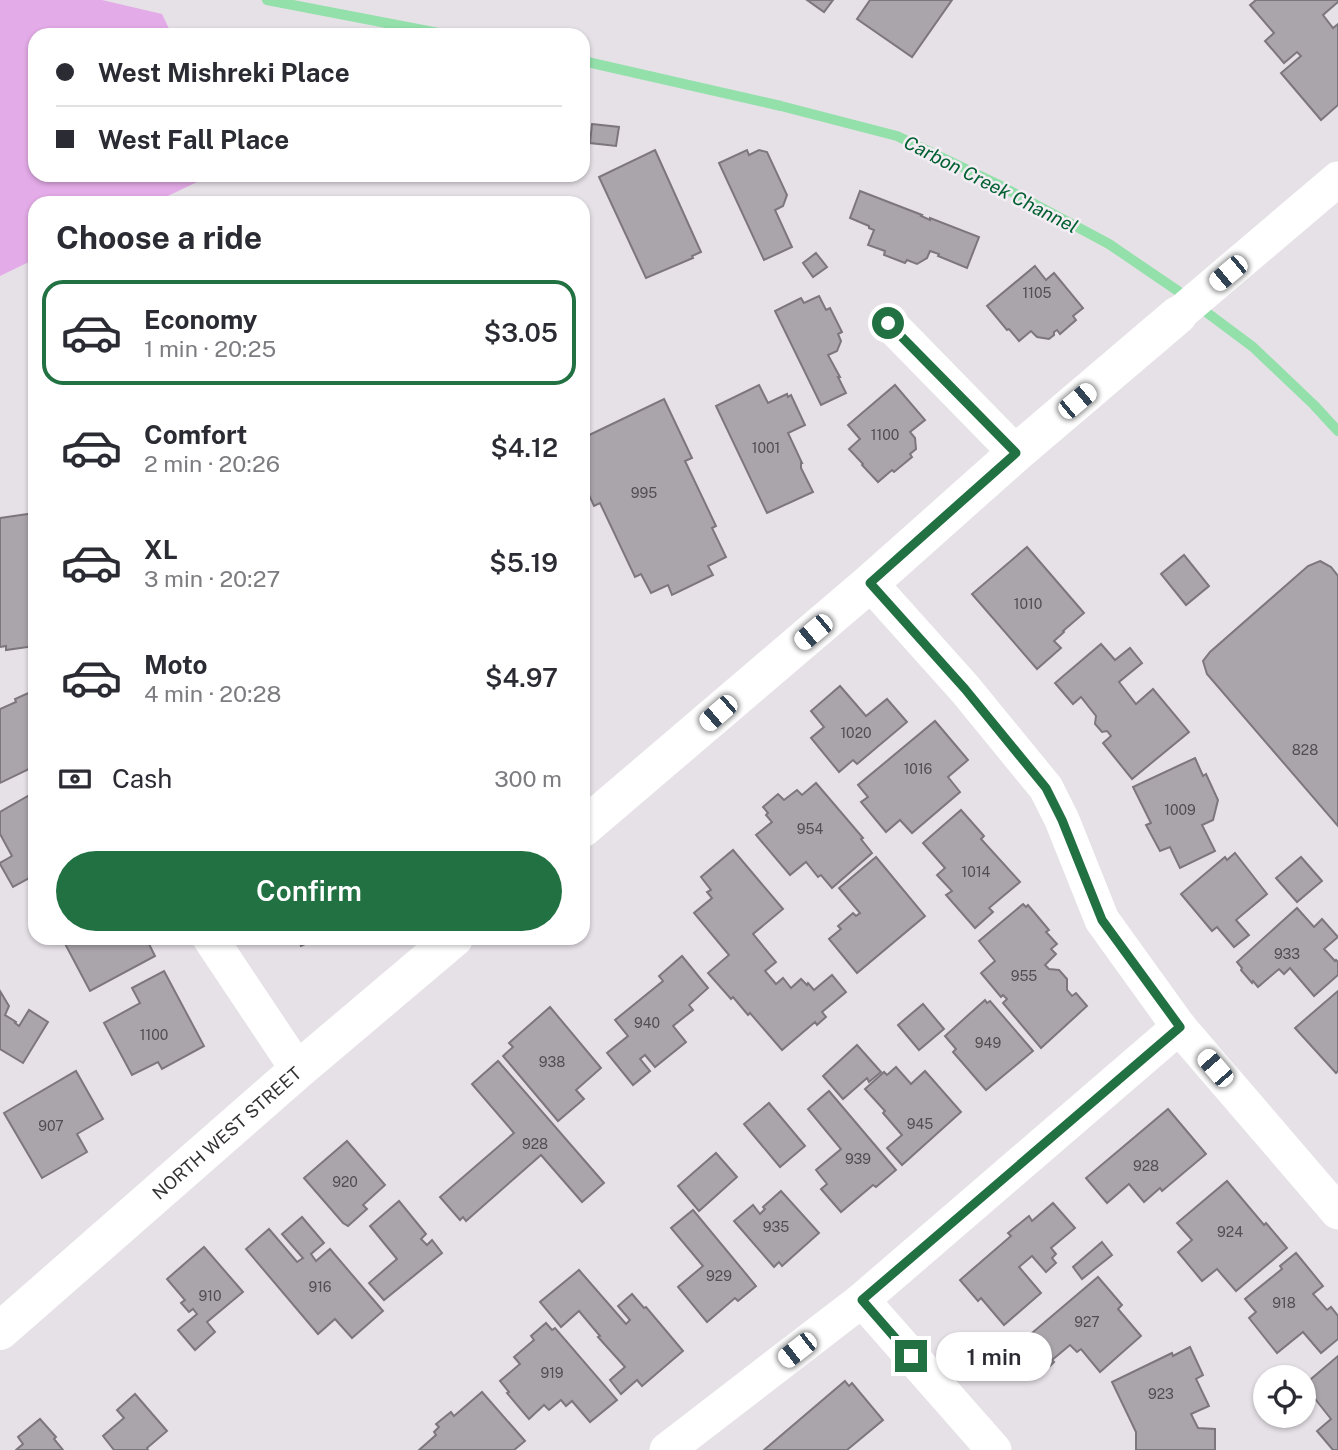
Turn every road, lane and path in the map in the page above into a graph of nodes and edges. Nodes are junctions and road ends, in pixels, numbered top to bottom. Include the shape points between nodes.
1 (1338, 179) edge
2 (1178, 315) joint
3 (888, 323) dead end
4 (1016, 453) junction
5 (870, 583) junction
6 (590, 822) edge
7 (215, 945) edge
8 (446, 945) edge
9 (1180, 1027) junction
10 (298, 1070) junction
11 (1338, 1212) edge
12 (862, 1300) junction
13 (0, 1331) edge
14 (667, 1450) edge
15 (994, 1450) edge

1 - 2 street
2 - 4 street
3 - 4 street
4 - 5 street
5 - 6 street
5 - 9 street via 1046,788 1102,920
7 - 10 street
8 - 10 street, NORTH WEST STREET
9 - 11 street
9 - 12 street
10 - 13 street, NORTH WEST STREET
12 - 14 street
12 - 15 street

